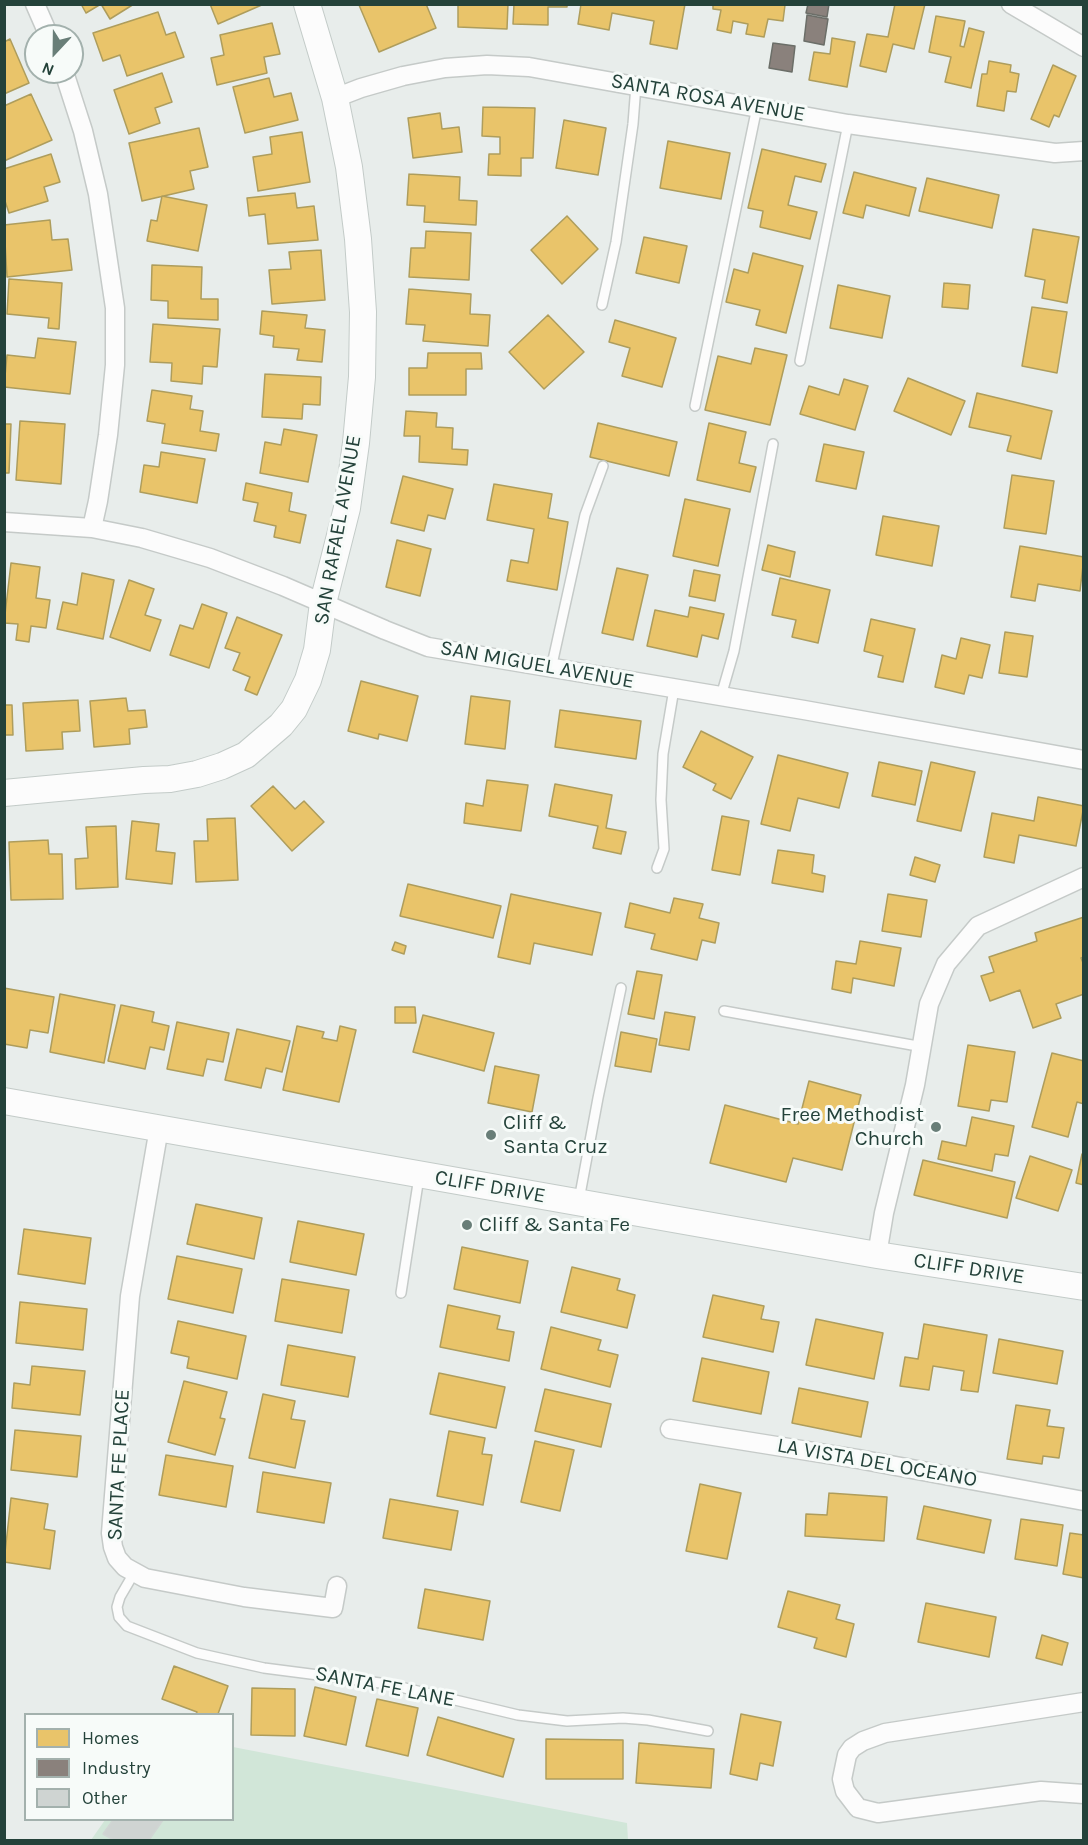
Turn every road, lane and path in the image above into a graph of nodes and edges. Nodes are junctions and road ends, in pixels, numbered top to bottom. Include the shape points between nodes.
1 (35, 4) edge
2 (307, 4) edge
3 (1011, 4) edge
4 (44, 24) edge
5 (1083, 46) edge
6 (68, 84) edge
7 (636, 85) junction
8 (335, 98) junction
9 (757, 107) junction
10 (848, 124) junction
11 (1083, 151) edge
12 (602, 305) dead end
13 (800, 361) dead end
14 (695, 406) dead end
15 (772, 444) dead end
16 (603, 466) dead end
17 (4, 522) edge
18 (92, 528) junction
19 (323, 603) junction
20 (551, 669) junction
21 (674, 689) junction
22 (721, 696) junction
23 (1083, 760) edge
24 (4, 793) edge
25 (657, 868) dead end
26 (1083, 878) edge
27 (621, 988) dead end
28 (724, 1011) dead end
29 (922, 1047) junction
30 (4, 1101) edge
31 (159, 1128) junction
32 (420, 1174) junction
33 (579, 1202) junction
34 (877, 1255) junction
35 (1083, 1287) edge
36 (401, 1293) dead end
37 (670, 1429) dead end
38 (1083, 1501) edge
39 (134, 1573) junction
40 (337, 1586) dead end
41 (1083, 1702) edge
42 (708, 1731) dead end
43 (1083, 1794) edge

1 - 4 street
2 - 8 main road, SAN RAFAEL AVENUE
3 - 5 street
6 - 18 street via 98,194 115,308 115,365 108,435
7 - 8 street, SANTA ROSA AVENUE via 547,69 487,65 403,76
7 - 9 street, SANTA ROSA AVENUE
7 - 12 lane via 615,242
8 - 19 main road, SAN RAFAEL AVENUE via 358,239 362,377 347,508
9 - 10 street, SANTA ROSA AVENUE
9 - 14 lane
10 - 11 street, SANTA ROSA AVENUE via 1055,153
10 - 13 lane
15 - 22 lane via 734,651
16 - 20 lane via 585,515
17 - 18 street, SAN MIGUEL AVENUE
18 - 19 street, SAN MIGUEL AVENUE via 210,558
19 - 20 street, SAN MIGUEL AVENUE via 428,647
19 - 24 main road, SAN RAFAEL AVENUE via 317,650 294,709 246,755 222,766 170,779
20 - 21 street, SAN MIGUEL AVENUE
21 - 22 street, SAN MIGUEL AVENUE
21 - 25 lane via 663,754 664,849
22 - 23 street, SAN MIGUEL AVENUE
26 - 29 street via 978,926 945,964 930,1004
27 - 33 lane
28 - 29 lane
29 - 34 street
30 - 31 main road, CLIFF DRIVE
31 - 32 main road, CLIFF DRIVE
31 - 39 street, SANTA FE PLACE via 130,1296 111,1533 117,1558
32 - 33 main road, CLIFF DRIVE
32 - 36 lane
33 - 34 main road, CLIFF DRIVE
34 - 35 main road, CLIFF DRIVE
37 - 38 street, LA VISTA DEL OCEANO
39 - 40 street via 244,1597 333,1608
39 - 42 lane, SANTA FE LANE via 120,1597 118,1617 127,1626 196,1653 264,1668 388,1684 518,1715 567,1721 648,1720
41 - 43 street via 885,1733 852,1748 842,1779 845,1791 858,1808 878,1813 1041,1791

